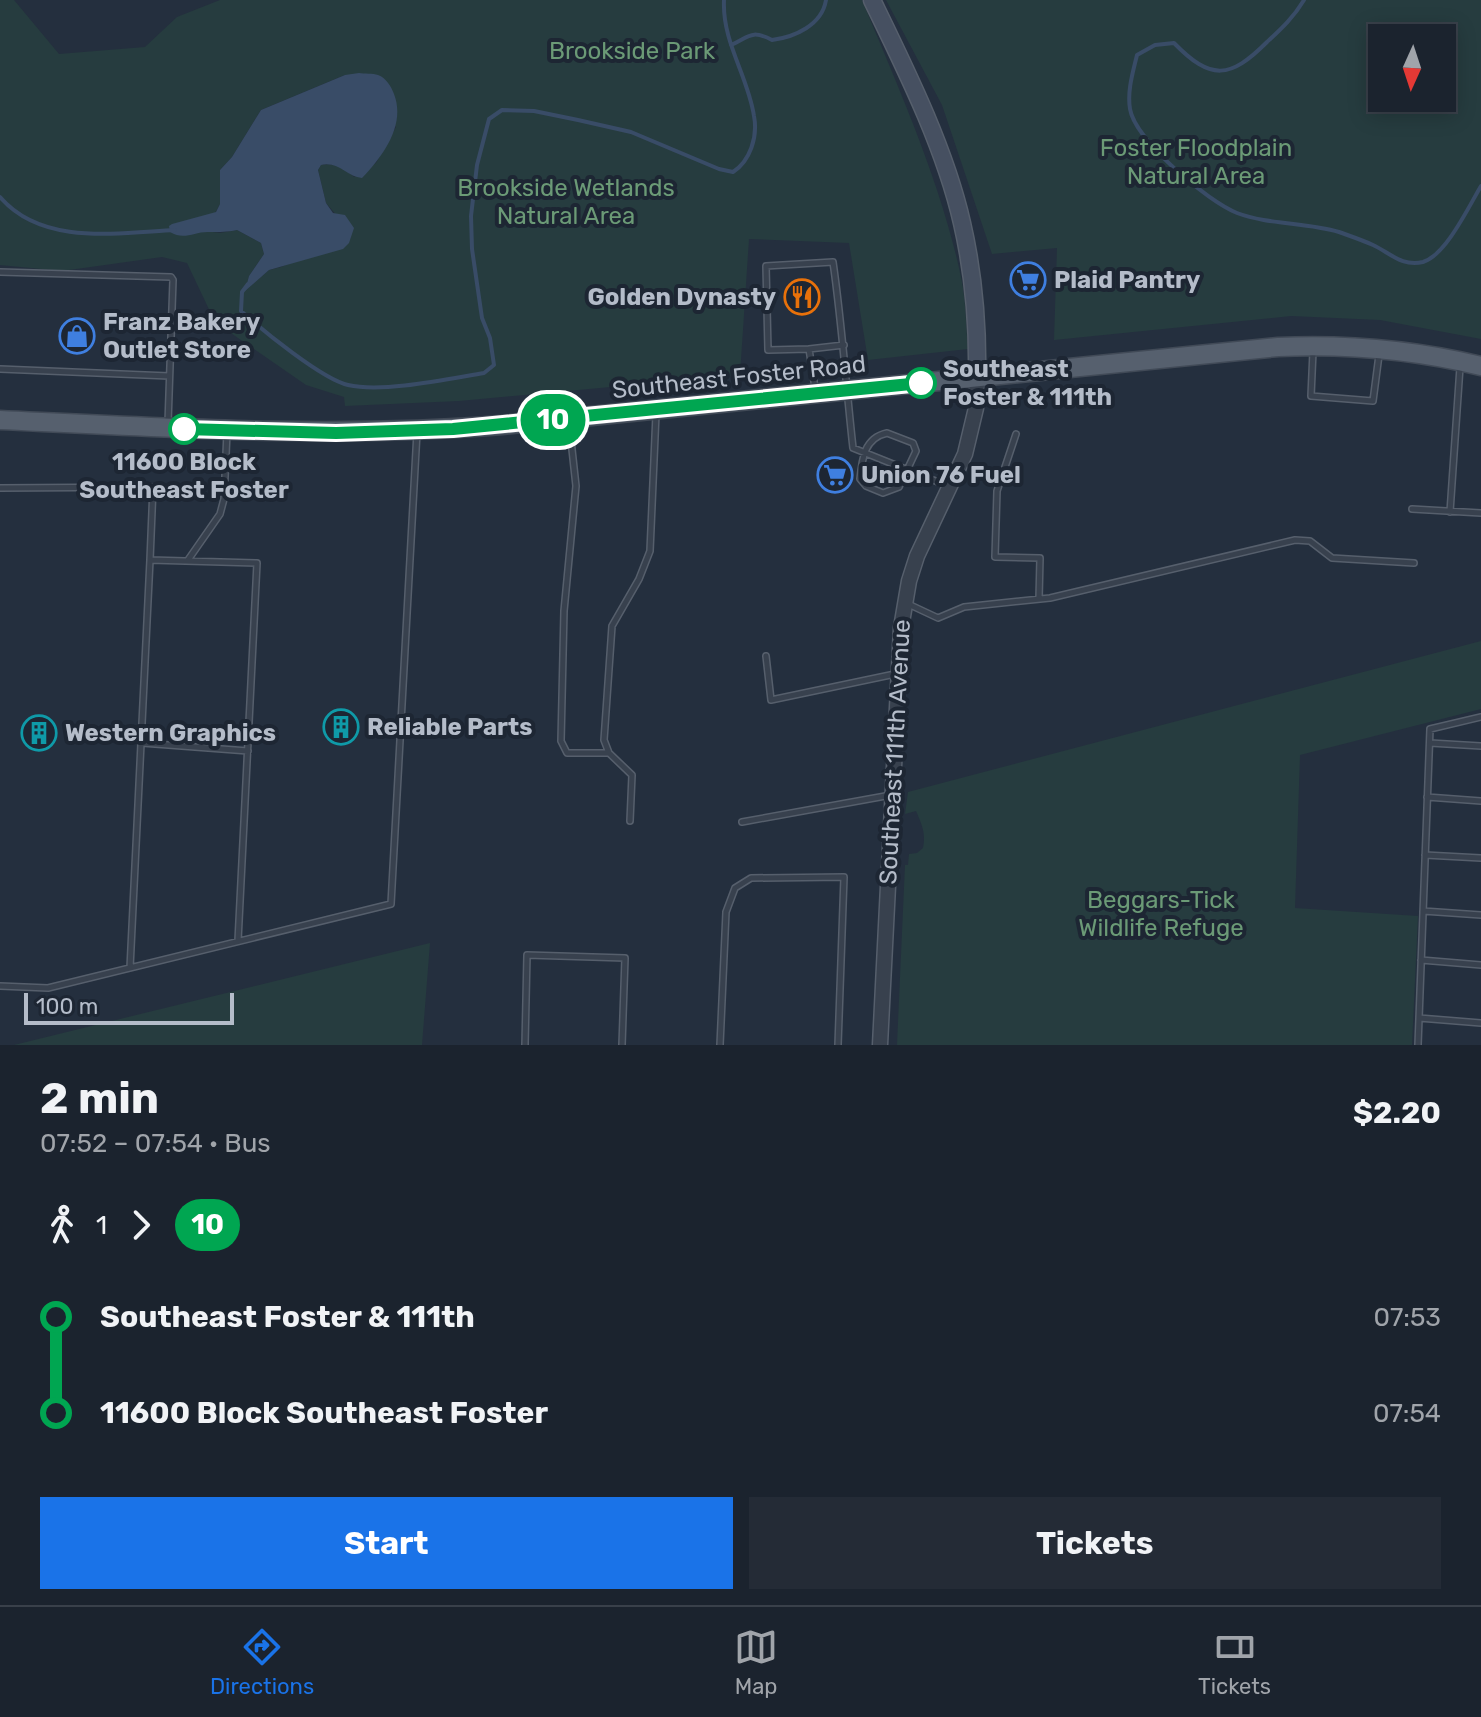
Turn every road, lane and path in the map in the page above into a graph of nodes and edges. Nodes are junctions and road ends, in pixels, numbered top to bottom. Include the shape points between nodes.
1 (872, 0) edge
2 (0, 272) edge
3 (844, 345) junction
4 (1313, 346) junction
5 (809, 349) junction
6 (1379, 350) junction
7 (1461, 362) junction
8 (1481, 366) edge
9 (0, 369) edge
10 (169, 376) junction
11 (977, 377) junction
12 (846, 390) junction
13 (816, 393) junction
14 (657, 409) junction
15 (569, 418) junction
16 (0, 420) edge
17 (168, 428) junction
18 (227, 431) junction
19 (417, 431) junction
20 (1016, 434) dead end
21 (863, 452) junction
22 (908, 470) junction
23 (950, 487) junction
24 (0, 488) edge
25 (1412, 509) dead end
26 (1450, 512) junction
27 (1481, 513) edge
28 (150, 560) junction
29 (188, 561) junction
30 (1414, 563) dead end
31 (1039, 599) junction
32 (905, 603) junction
33 (766, 656) dead end
34 (897, 674) junction
35 (1481, 717) edge
36 (142, 743) junction
37 (1430, 743) junction
38 (1481, 746) edge
39 (248, 751) junction
40 (609, 753) junction
41 (892, 795) junction
42 (1427, 797) junction
43 (1481, 801) edge
44 (630, 821) dead end
45 (742, 822) dead end
46 (1425, 855) junction
47 (1481, 858) edge
48 (1423, 911) junction
49 (1481, 915) edge
50 (238, 941) junction
51 (1421, 960) junction
52 (1481, 965) edge
53 (130, 968) junction
54 (0, 986) edge
55 (1419, 1018) junction
56 (1481, 1023) edge
57 (525, 1045) edge
58 (622, 1045) edge
59 (720, 1045) edge
60 (838, 1045) edge
61 (880, 1045) edge
62 (1418, 1045) edge

1 - 11 main road via 923,113 962,221 976,305
2 - 10 lane via 171,277
3 - 5 lane
3 - 5 lane via 833,262 766,266 768,350
3 - 12 lane
4 - 6 main road, Southeast Foster Road
4 - 6 lane via 1311,396 1373,401
4 - 11 main road, Southeast Foster Road
5 - 13 lane
6 - 7 main road, Southeast Foster Road
7 - 8 main road, Southeast Foster Road
7 - 26 lane
9 - 10 lane
10 - 17 lane
11 - 12 main road, Southeast Foster Road
11 - 23 street, Southeast 111th Avenue via 972,428
12 - 13 main road, Southeast Foster Road
12 - 21 lane via 853,448
13 - 14 main road, Southeast Foster Road
14 - 15 main road, Southeast Foster Road
14 - 40 lane via 650,551 612,626 609,644 604,740
15 - 19 main road, Southeast Foster Road
15 - 40 lane via 576,486 564,611 561,741 567,753
16 - 17 main road, Southeast Foster Road
17 - 18 main road, Southeast Foster Road
18 - 19 main road, Southeast Foster Road
18 - 29 lane via 220,514
19 - 50 lane via 391,904
20 - 31 lane via 997,491 995,557 1040,558
21 - 22 lane
21 - 22 lane via 878,435 887,433 913,443 916,451
21 - 22 lane via 860,479 883,493 899,487
22 - 23 lane
23 - 32 street, Southeast 111th Avenue via 917,556
24 - 28 lane via 153,487
25 - 26 lane
26 - 27 lane
28 - 29 lane
28 - 36 lane
29 - 39 lane via 257,563
30 - 31 lane via 1332,558 1310,541 1295,540
31 - 32 lane via 964,607 938,618
32 - 34 street, Southeast 111th Avenue
33 - 34 lane via 771,700
34 - 41 street, Southeast 111th Avenue
35 - 37 lane via 1430,729
36 - 39 lane
36 - 53 lane
37 - 38 lane
37 - 42 lane
39 - 50 lane
40 - 44 lane via 632,775
41 - 45 lane
41 - 61 street, Southeast 111th Avenue
42 - 43 lane
42 - 46 lane
46 - 47 lane
46 - 48 lane
48 - 49 lane
48 - 51 lane
50 - 53 lane
51 - 52 lane
51 - 55 lane
53 - 54 lane via 48,988
55 - 56 lane
55 - 62 lane
57 - 58 lane via 527,955 625,958
59 - 60 lane via 726,912 735,888 751,878 844,877

